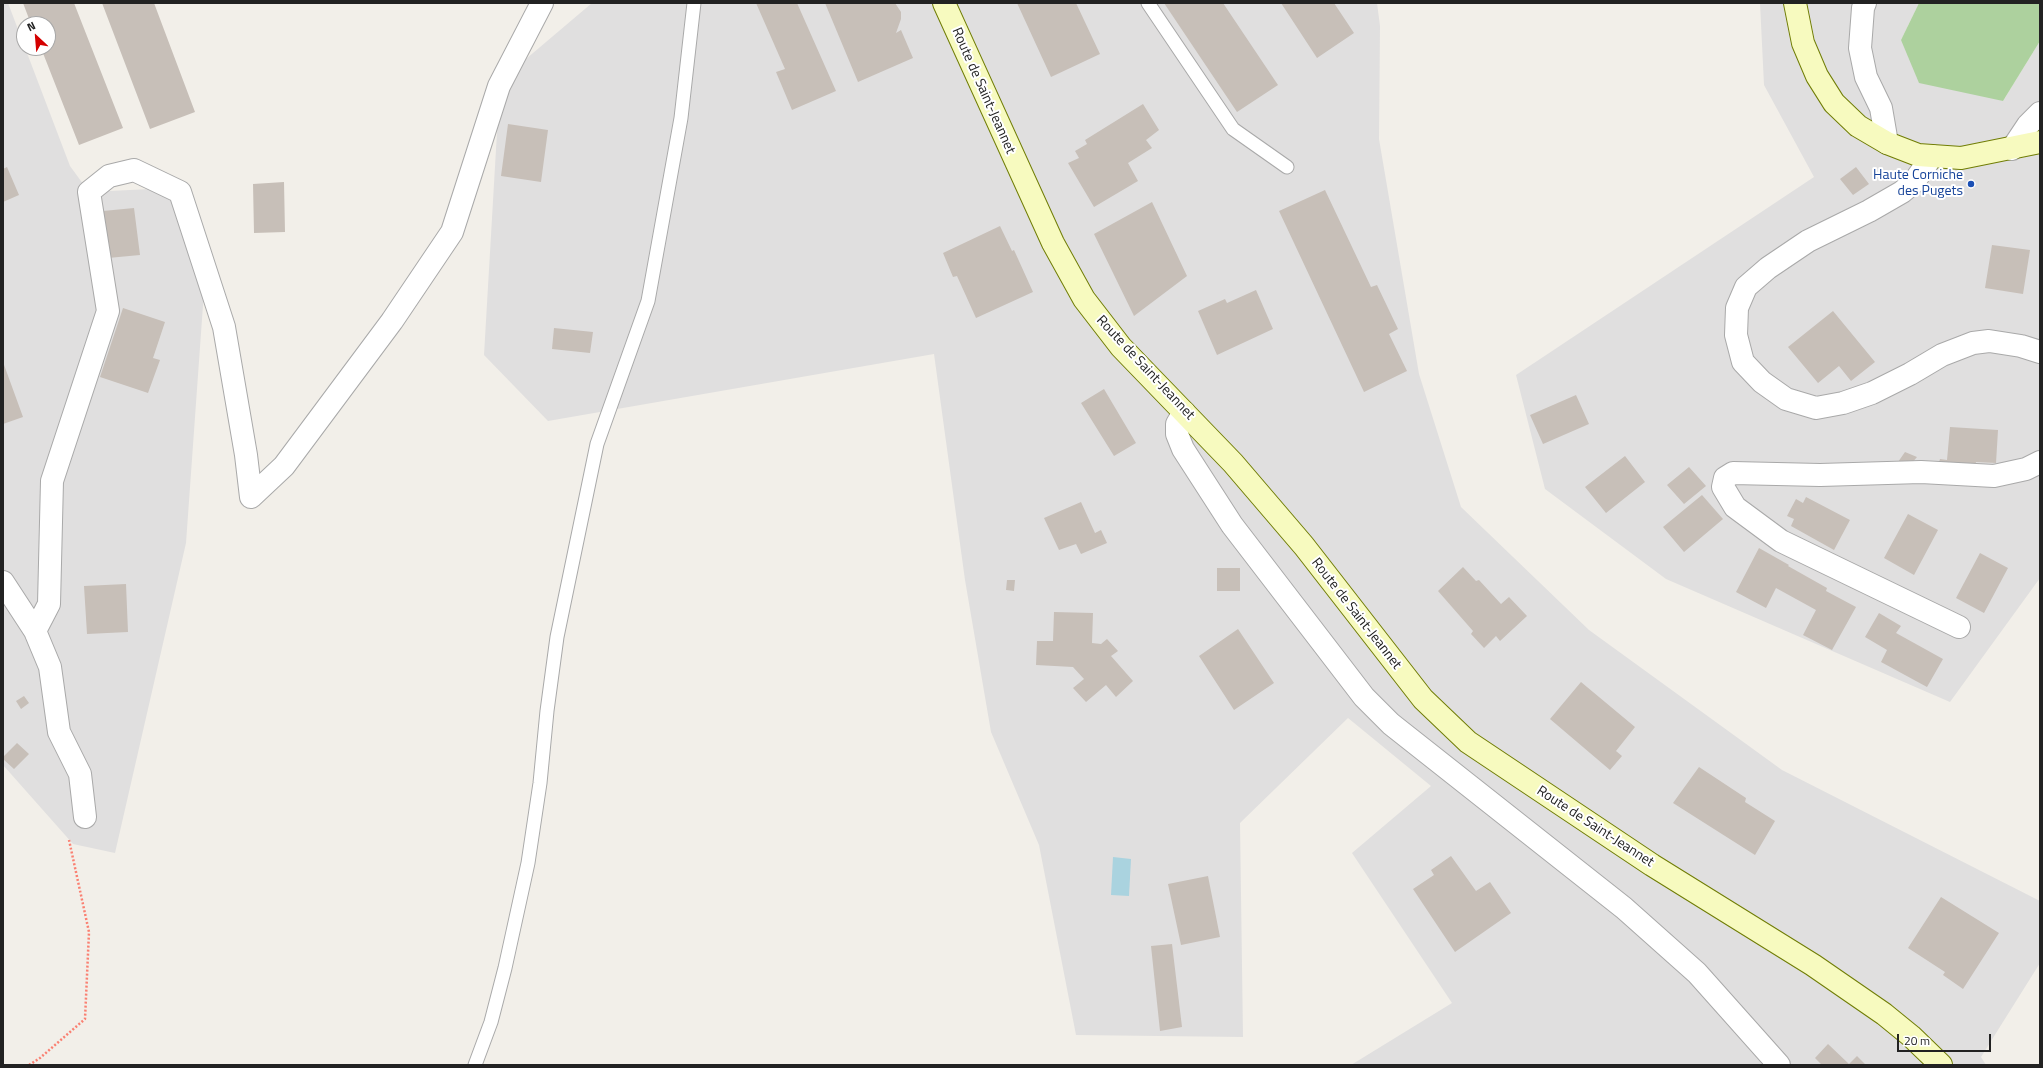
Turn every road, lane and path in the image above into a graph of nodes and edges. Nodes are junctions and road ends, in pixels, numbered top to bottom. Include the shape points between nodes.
1 (542, 3) edge
2 (694, 3) edge
3 (944, 3) edge
4 (1148, 3) edge
5 (1795, 3) edge
6 (1865, 3) edge
7 (2040, 113) edge
8 (2040, 142) edge
9 (1887, 143) junction
10 (2012, 149) junction
11 (1932, 156) junction
12 (1287, 167) dead end
13 (2040, 352) edge
14 (1184, 412) junction
15 (2040, 462) edge
16 (3, 582) edge
17 (1959, 627) dead end
18 (35, 631) junction
19 (85, 817) dead end
20 (68, 832) dead end
21 (29, 1065) edge
22 (475, 1065) edge
23 (1779, 1065) edge
24 (1941, 1065) edge

1 - 18 street via 499,86 452,232 392,321 284,466 251,497 224,327 180,192 134,170 109,176 89,192 108,311 52,481 49,604
2 - 22 lane via 681,118 648,301 597,444 557,637 528,863 491,1022
3 - 14 main road, Route de Saint-Jeannet via 1053,243 1084,299 1122,347
4 - 12 lane via 1233,129
5 - 9 main road via 1803,43 1825,90 1834,103 1858,126
6 - 9 street via 1860,48 1866,77 1881,108
7 - 10 street via 2028,125
8 - 10 main road
9 - 11 main road via 1918,155
10 - 11 main road via 1961,158
11 - 13 street via 1914,182 1902,192 1808,241 1768,268 1746,287 1737,308 1736,335 1743,362 1762,382 1786,399 1816,408 1843,403 1872,392 1942,355 1973,344 1989,341
14 - 23 street via 1178,424 1177,434 1183,449 1232,525 1364,697 1391,724 1624,908 1697,973
14 - 24 main road, Route de Saint-Jeannet via 1233,463 1304,546 1423,699 1468,742 1652,865 1813,965 1884,1014
15 - 17 street via 2026,469 1994,476 1921,472 1820,475 1733,473 1725,478 1723,487 1735,507 1781,541
16 - 18 street
18 - 19 street via 50,667 59,732 80,774
20 - 21 path via 89,932 85,1019

